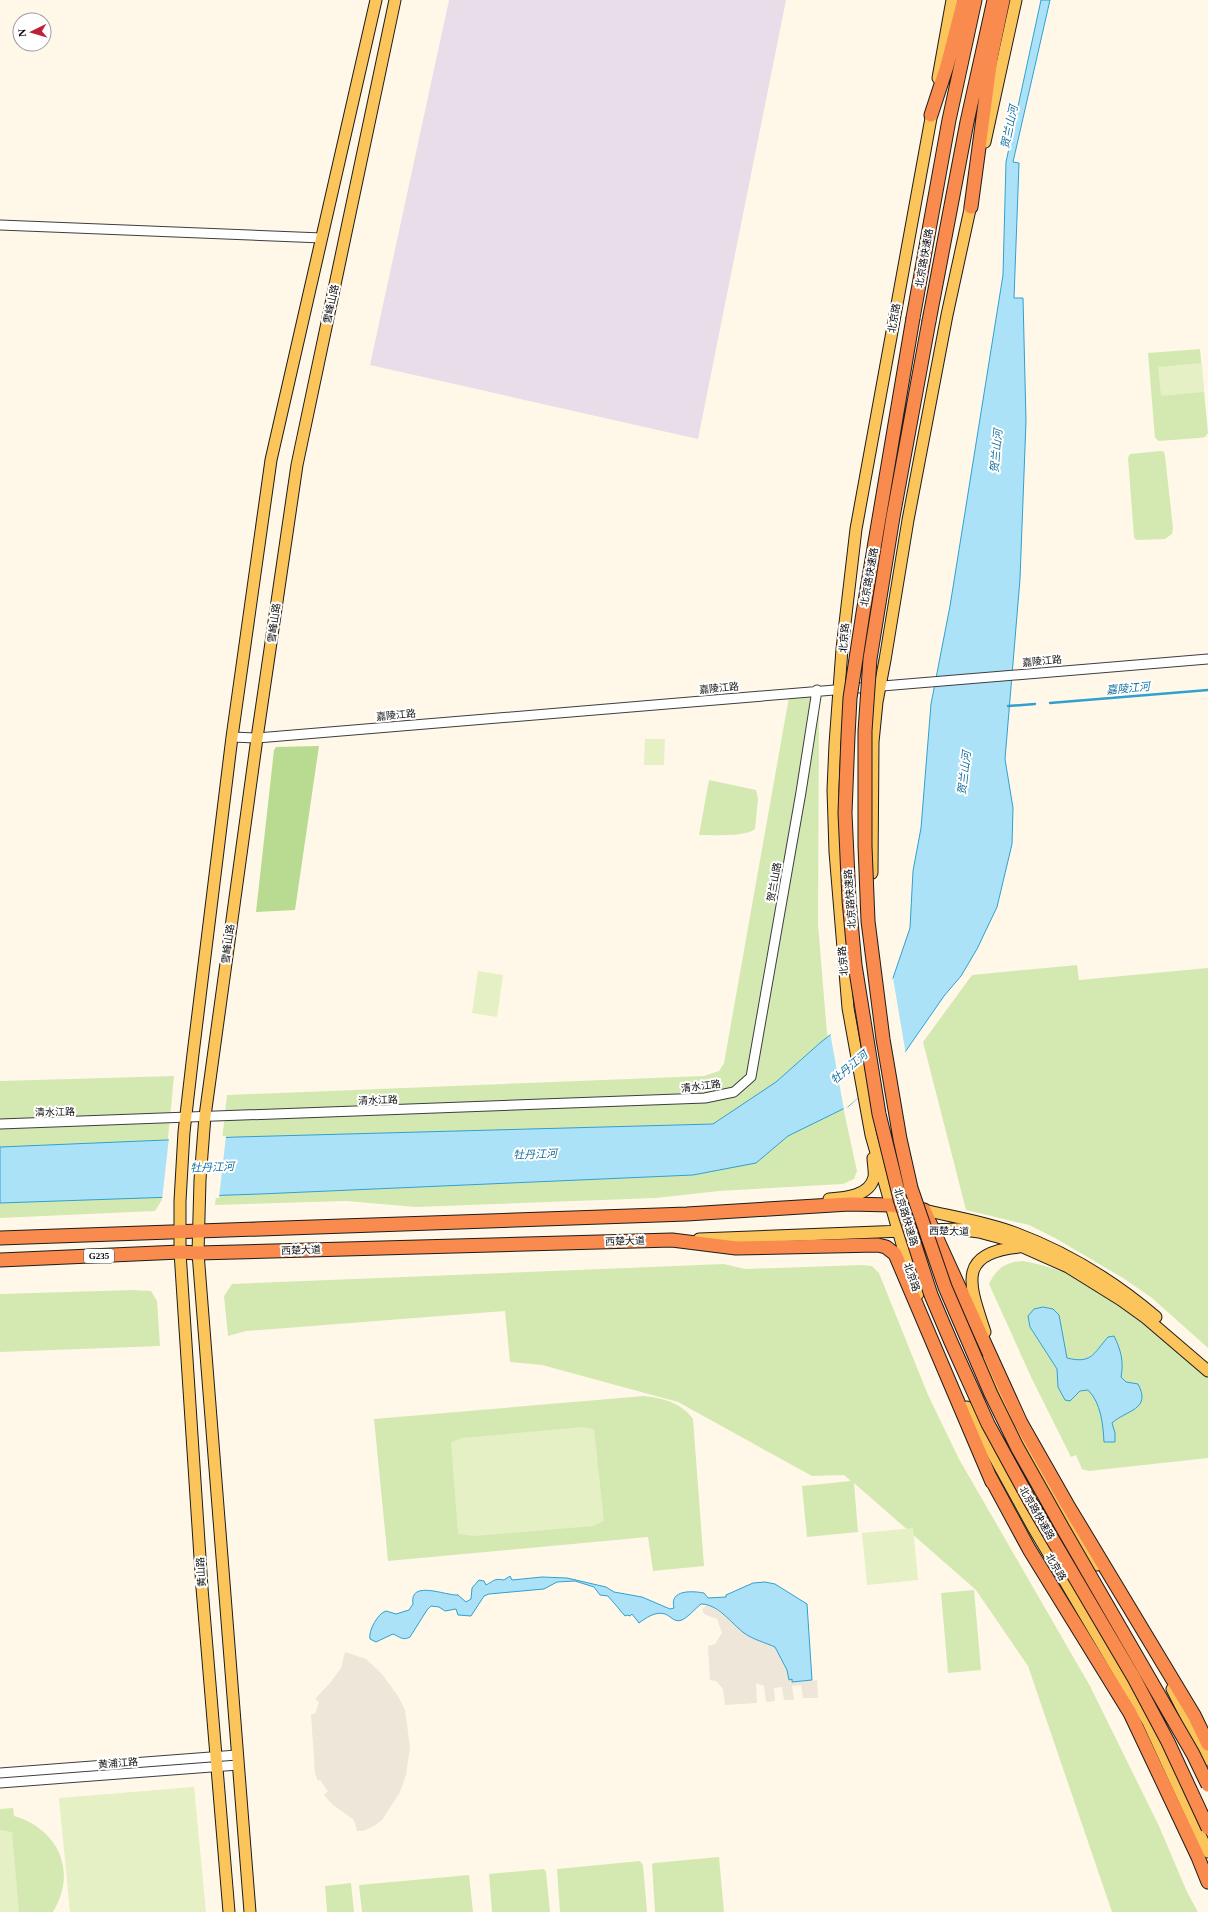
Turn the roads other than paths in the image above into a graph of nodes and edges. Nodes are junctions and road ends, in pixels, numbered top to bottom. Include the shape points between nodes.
1 (376, 0) edge
2 (395, 0) edge
3 (952, 0) edge
4 (964, 0) edge
5 (975, 0) edge
6 (994, 0) edge
7 (1003, 0) edge
8 (1016, 0) edge
9 (932, 115) junction
10 (971, 207) junction
11 (0, 225) edge
12 (322, 238) junction
13 (1208, 659) edge
14 (880, 686) junction
15 (840, 689) junction
16 (817, 690) junction
17 (232, 737) junction
18 (257, 738) junction
19 (751, 1077) joint
20 (186, 1116) junction
21 (205, 1116) junction
22 (0, 1124) edge
23 (871, 1135) junction
24 (890, 1205) junction
25 (924, 1210) junction
26 (669, 1214) junction
27 (932, 1230) junction
28 (179, 1231) junction
29 (199, 1232) junction
30 (898, 1232) junction
31 (0, 1238) edge
32 (672, 1240) junction
33 (1019, 1247) junction
34 (180, 1252) junction
35 (198, 1253) junction
36 (0, 1260) edge
37 (927, 1319) junction
38 (1208, 1361) edge
39 (1208, 1371) edge
40 (1001, 1378) junction
41 (969, 1429) junction
42 (1208, 1744) edge
43 (238, 1760) junction
44 (1208, 1760) edge
45 (216, 1761) junction
46 (0, 1773) edge
47 (0, 1783) edge
48 (1208, 1785) edge
49 (1208, 1828) edge
50 (1208, 1852) edge
51 (1208, 1882) edge
52 (229, 1912) edge
53 (250, 1912) edge

1 - 12 main road, 雪峰山路
2 - 18 main road, 雪峰山路 via 297,464
3 - 9 main road, 北京路
4 - 9 highway
5 - 49 highway, 北京路快速路, bridge via 949,120 913,318 850,698 845,812 855,965 879,1114 905,1214 931,1296 988,1424 1134,1678 1168,1742
6 - 48 highway, 北京路快速路, bridge via 967,122 929,321 870,659 865,731 868,920 883,1039 900,1139 911,1188 944,1287 990,1394 1058,1521 1193,1754
7 - 10 highway via 991,58
8 - 10 main road
9 - 15 main road, 北京路 via 856,529
10 - 14 main road via 947,315 908,520
11 - 12 street
12 - 17 main road, 雪峰山路 via 271,460
13 - 14 street, 嘉陵江路
14 - 15 street, 嘉陵江路
14 - 25 main road via 873,742 872,860 879,984 907,1152
15 - 16 street, 嘉陵江路
15 - 23 main road, 北京路 via 833,790 834,852 848,1008
16 - 18 street, 嘉陵江路
16 - 19 street, 贺兰山路
17 - 18 street, 嘉陵江路
17 - 20 main road, 雪峰山路
18 - 21 main road, 雪峰山路
19 - 21 street, 清水江路 via 734,1092 705,1098 351,1113
20 - 21 street, 清水江路
20 - 22 street, 清水江路
20 - 28 main road, 雪峰山路
21 - 29 main road, 雪峰山路
23 - 24 main road, 北京路
23 - 26 main road via 874,1176 870,1187 858,1194 840,1199
24 - 25 highway, 西楚大道
24 - 26 highway, 西楚大道 via 850,1204
24 - 30 main road, 北京路
25 - 27 highway
25 - 38 main road, 西楚大道 via 1015,1233 1072,1260 1108,1280 1142,1305
26 - 29 highway, 西楚大道
27 - 30 main road, 西楚大道
27 - 33 main road, 西楚大道 via 980,1232 1005,1239
27 - 40 highway
27 - 44 main road via 954,1300 1051,1494 1167,1680
28 - 29 highway, G235
28 - 31 highway, G235
28 - 34 main road, 黄山路
29 - 35 main road, 雪峰山路
30 - 32 main road, 西楚大道
30 - 37 main road, 北京路
32 - 35 highway, 西楚大道
32 - 41 highway via 736,1248 871,1245 886,1247 895,1254
33 - 39 main road, 西楚大道 via 1068,1267 1121,1300
33 - 40 main road via 1003,1248 984,1256 976,1263 972,1274 971,1287
34 - 35 highway, 西楚大道 / G235
34 - 36 highway, 西楚大道 / G235
34 - 45 main road, 黄山路
35 - 43 main road
37 - 41 highway
37 - 50 main road, 北京路 via 945,1363 985,1442 1148,1722
40 - 42 highway via 1021,1423 1190,1709
41 - 51 highway via 992,1482 1029,1549 1130,1714
43 - 45 street, 黄浦江路
43 - 53 main road
45 - 46 street, 黄浦江路
45 - 47 street, 黄浦江路
45 - 52 main road, 黄山路

